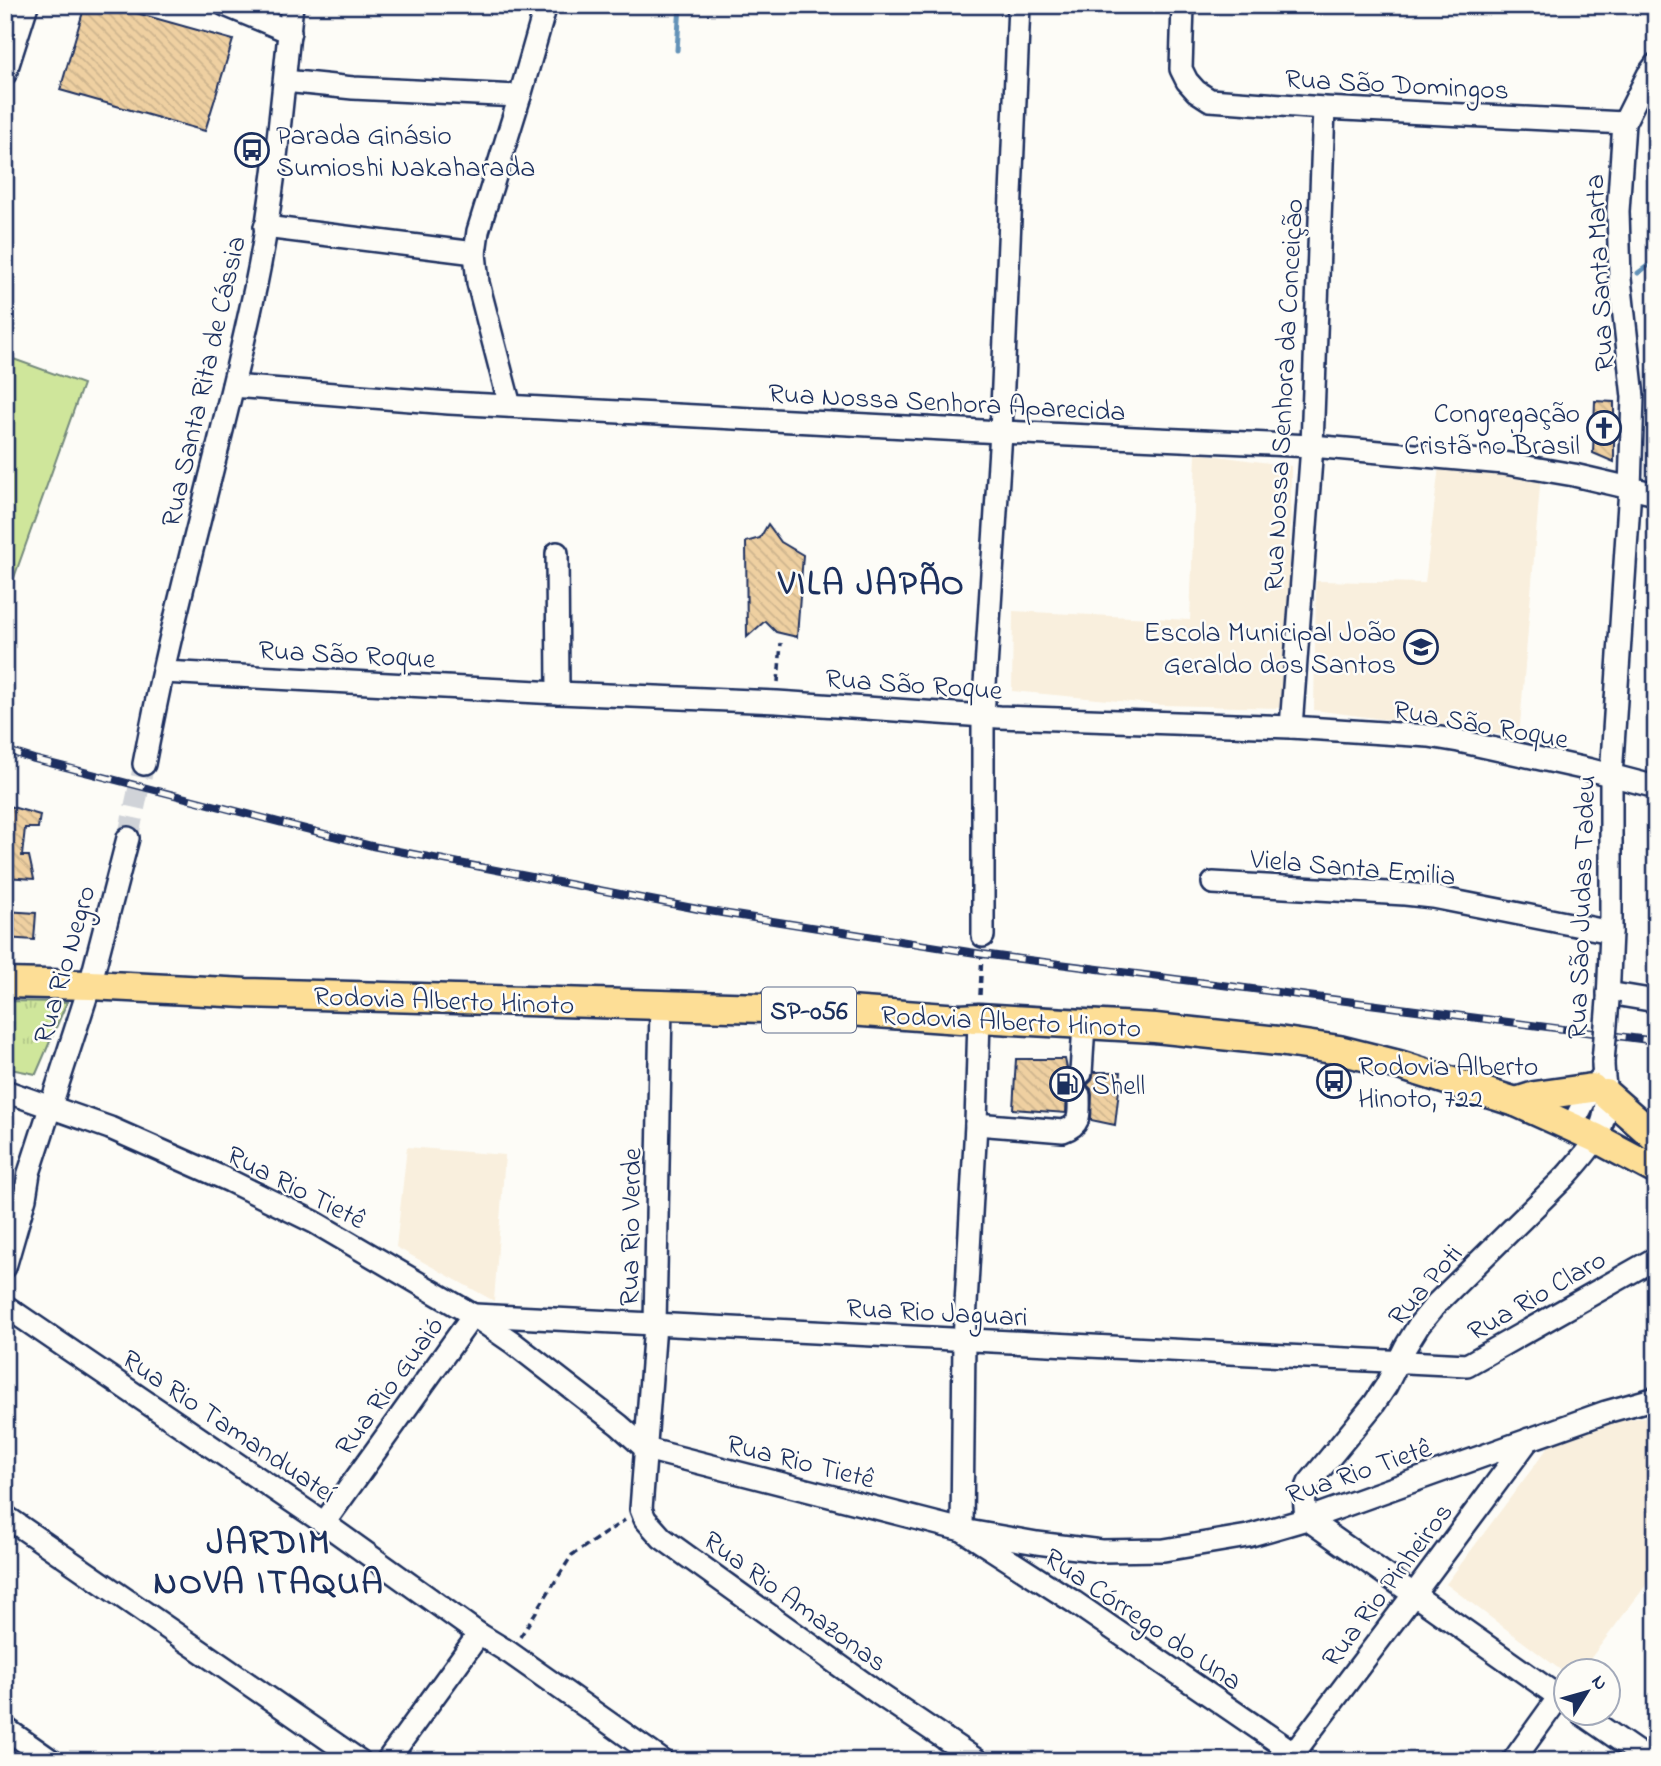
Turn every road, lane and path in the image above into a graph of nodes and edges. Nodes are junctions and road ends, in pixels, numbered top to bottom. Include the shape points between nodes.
1 (27, 5) edge
2 (225, 5) edge
3 (292, 5) edge
4 (546, 5) edge
5 (1019, 5) edge
6 (1183, 5) edge
7 (290, 32) junction
8 (1656, 64) edge
9 (5, 74) edge
10 (285, 81) junction
11 (520, 96) junction
12 (1324, 108) junction
13 (1624, 123) junction
14 (265, 227) junction
15 (475, 253) junction
16 (233, 386) junction
17 (510, 406) junction
18 (1001, 432) junction
19 (1312, 446) junction
20 (1630, 488) junction
21 (1656, 494) edge
22 (557, 553) dead end
23 (780, 643) dead end
24 (163, 672) junction
25 (558, 693) junction
26 (777, 702) junction
27 (983, 716) junction
28 (1291, 727) junction
29 (144, 764) tunnel mouth
30 (1611, 776) junction
31 (1656, 787) edge
32 (128, 838) tunnel mouth
33 (1213, 883) dead end
34 (1611, 932) junction
35 (982, 936) joint
36 (5, 983) edge
37 (90, 985) junction
38 (1608, 997) junction
39 (1656, 1001) edge
40 (661, 1006) junction
41 (979, 1018) junction
42 (1084, 1024) junction
43 (1081, 1073) dead end
44 (1601, 1080) junction
45 (5, 1091) edge
46 (1079, 1096) dead end
47 (1516, 1102) junction
48 (49, 1106) junction
49 (976, 1124) junction
50 (1584, 1132) junction
51 (1656, 1138) edge
52 (1656, 1170) edge
53 (1656, 1258) edge
54 (5, 1267) edge
55 (5, 1306) edge
56 (473, 1315) junction
57 (656, 1325) junction
58 (964, 1340) junction
59 (1399, 1362) junction
60 (1656, 1398) edge
61 (1529, 1439) junction
62 (646, 1449) junction
63 (642, 1509) junction
64 (5, 1516) edge
65 (1307, 1519) junction
66 (324, 1523) junction
67 (962, 1530) junction
68 (1414, 1594) junction
69 (479, 1634) junction
70 (510, 1653) junction
71 (1552, 1692) edge
72 (1552, 1712) edge
73 (5, 1728) edge
74 (1604, 1728) edge
75 (1291, 1757) edge
76 (52, 1761) edge
77 (360, 1761) edge
78 (387, 1761) edge
79 (663, 1761) edge
80 (978, 1761) edge
81 (1513, 1761) edge
82 (1650, 1761) edge

1 - 9 street
2 - 7 street
3 - 7 street, Rua Santa Rita de Cássia
4 - 11 street
5 - 18 street
6 - 12 street, Rua São Domingos via 1181,69 1195,91 1210,100
7 - 10 street, Rua Santa Rita de Cássia
8 - 13 street, Rua Santa Marta
10 - 11 street
10 - 14 street, Rua Santa Rita de Cássia
11 - 15 street
12 - 13 street, Rua São Domingos
12 - 19 street, Rua Nossa Senhora da Conceição
13 - 20 street, Rua Santa Marta via 1618,212 1633,397
14 - 15 street
14 - 16 street, Rua Santa Rita de Cássia
15 - 17 street via 478,283
16 - 17 street, Rua Nossa Senhora Aparecida
16 - 24 street, Rua Santa Rita de Cássia
17 - 18 street, Rua Nossa Senhora Aparecida
18 - 19 street, Rua Nossa Senhora Aparecida
18 - 27 street
19 - 20 street, Rua Nossa Senhora Aparecida via 1504,463
19 - 28 street, Rua Nossa Senhora da Conceição
20 - 21 street, Rua Nossa Senhora Aparecida
20 - 30 street, Rua São Judas Tadeu
22 - 25 street
23 - 26 path
24 - 25 street, Rua São Roque
24 - 29 street, Rua Santa Rita de Cássia
25 - 26 street, Rua São Roque
26 - 27 street, Rua São Roque
27 - 28 street, Rua São Roque
27 - 35 street
28 - 30 street, Rua São Roque via 1429,736
30 - 31 street, Rua São Roque
30 - 34 street, Rua São Judas Tadeu
32 - 37 street, Rua Rio Negro
33 - 34 street, Viela Santa Emilia via 1433,897
34 - 38 street, Rua São Judas Tadeu
35 - 41 path
36 - 37 main road, Rodovia Alberto Hinoto / SP-056
37 - 40 main road, Rodovia Alberto Hinoto / SP-056
37 - 48 street, Rua Rio Negro
38 - 39 street
38 - 44 street, Rua São Judas Tadeu, bridge
40 - 41 main road, Rodovia Alberto Hinoto / SP-056
40 - 57 street, Rua Rio Verde
41 - 42 main road, Rodovia Alberto Hinoto / SP-056
41 - 49 street
42 - 43 street
42 - 47 main road, Rodovia Alberto Hinoto / SP-056 via 1339,1050
44 - 47 main road
44 - 50 street, Rua São Judas Tadeu via 1604,1121
44 - 51 main road
45 - 48 street, Rua Rio Tietê
46 - 49 street via 1079,1119 1073,1128 1063,1131
47 - 50 main road, Rodovia Alberto Hinoto / SP-056
48 - 54 street, Rua Rio Negro
48 - 56 street, Rua Rio Tietê via 110,1128 314,1222
49 - 58 street
50 - 52 main road, Rodovia Alberto Hinoto / SP-056
50 - 59 street, Rua Poti via 1581,1159 1437,1303
53 - 59 street, Rua Rio Claro via 1467,1365
55 - 66 street, Rua Rio Tamanduateí
56 - 57 street, Rua Rio Jaguari
56 - 62 street, Rua Rio Tietê
56 - 66 street, Rua Rio Guaió
57 - 58 street, Rua Rio Jaguari
57 - 62 street, Rua Rio Verde
58 - 59 street, Rua Rio Jaguari
58 - 67 street
59 - 65 street, Rua Poti via 1374,1404 1309,1483 1304,1493
60 - 61 street, Rua Rio Tietê
61 - 65 street, Rua Rio Tietê
61 - 68 street, Rua Rio Pinheiros
62 - 63 street
62 - 67 street, Rua Rio Tietê
63 - 70 path via 572,1555
63 - 80 street, Rua Rio Amazonas via 645,1520 662,1538
64 - 77 street
65 - 67 street, Rua Rio Tietê via 1248,1536 1164,1550 1101,1551
65 - 68 street
66 - 69 street, Rua Rio Tamanduateí
67 - 75 street, Rua Córrego do Una via 1074,1602
68 - 71 street
68 - 75 street, Rua Rio Pinheiros
69 - 70 street, Rua Rio Tamanduateí
69 - 78 street
70 - 79 street, Rua Rio Tamanduateí
72 - 81 street
73 - 76 street
74 - 82 street

